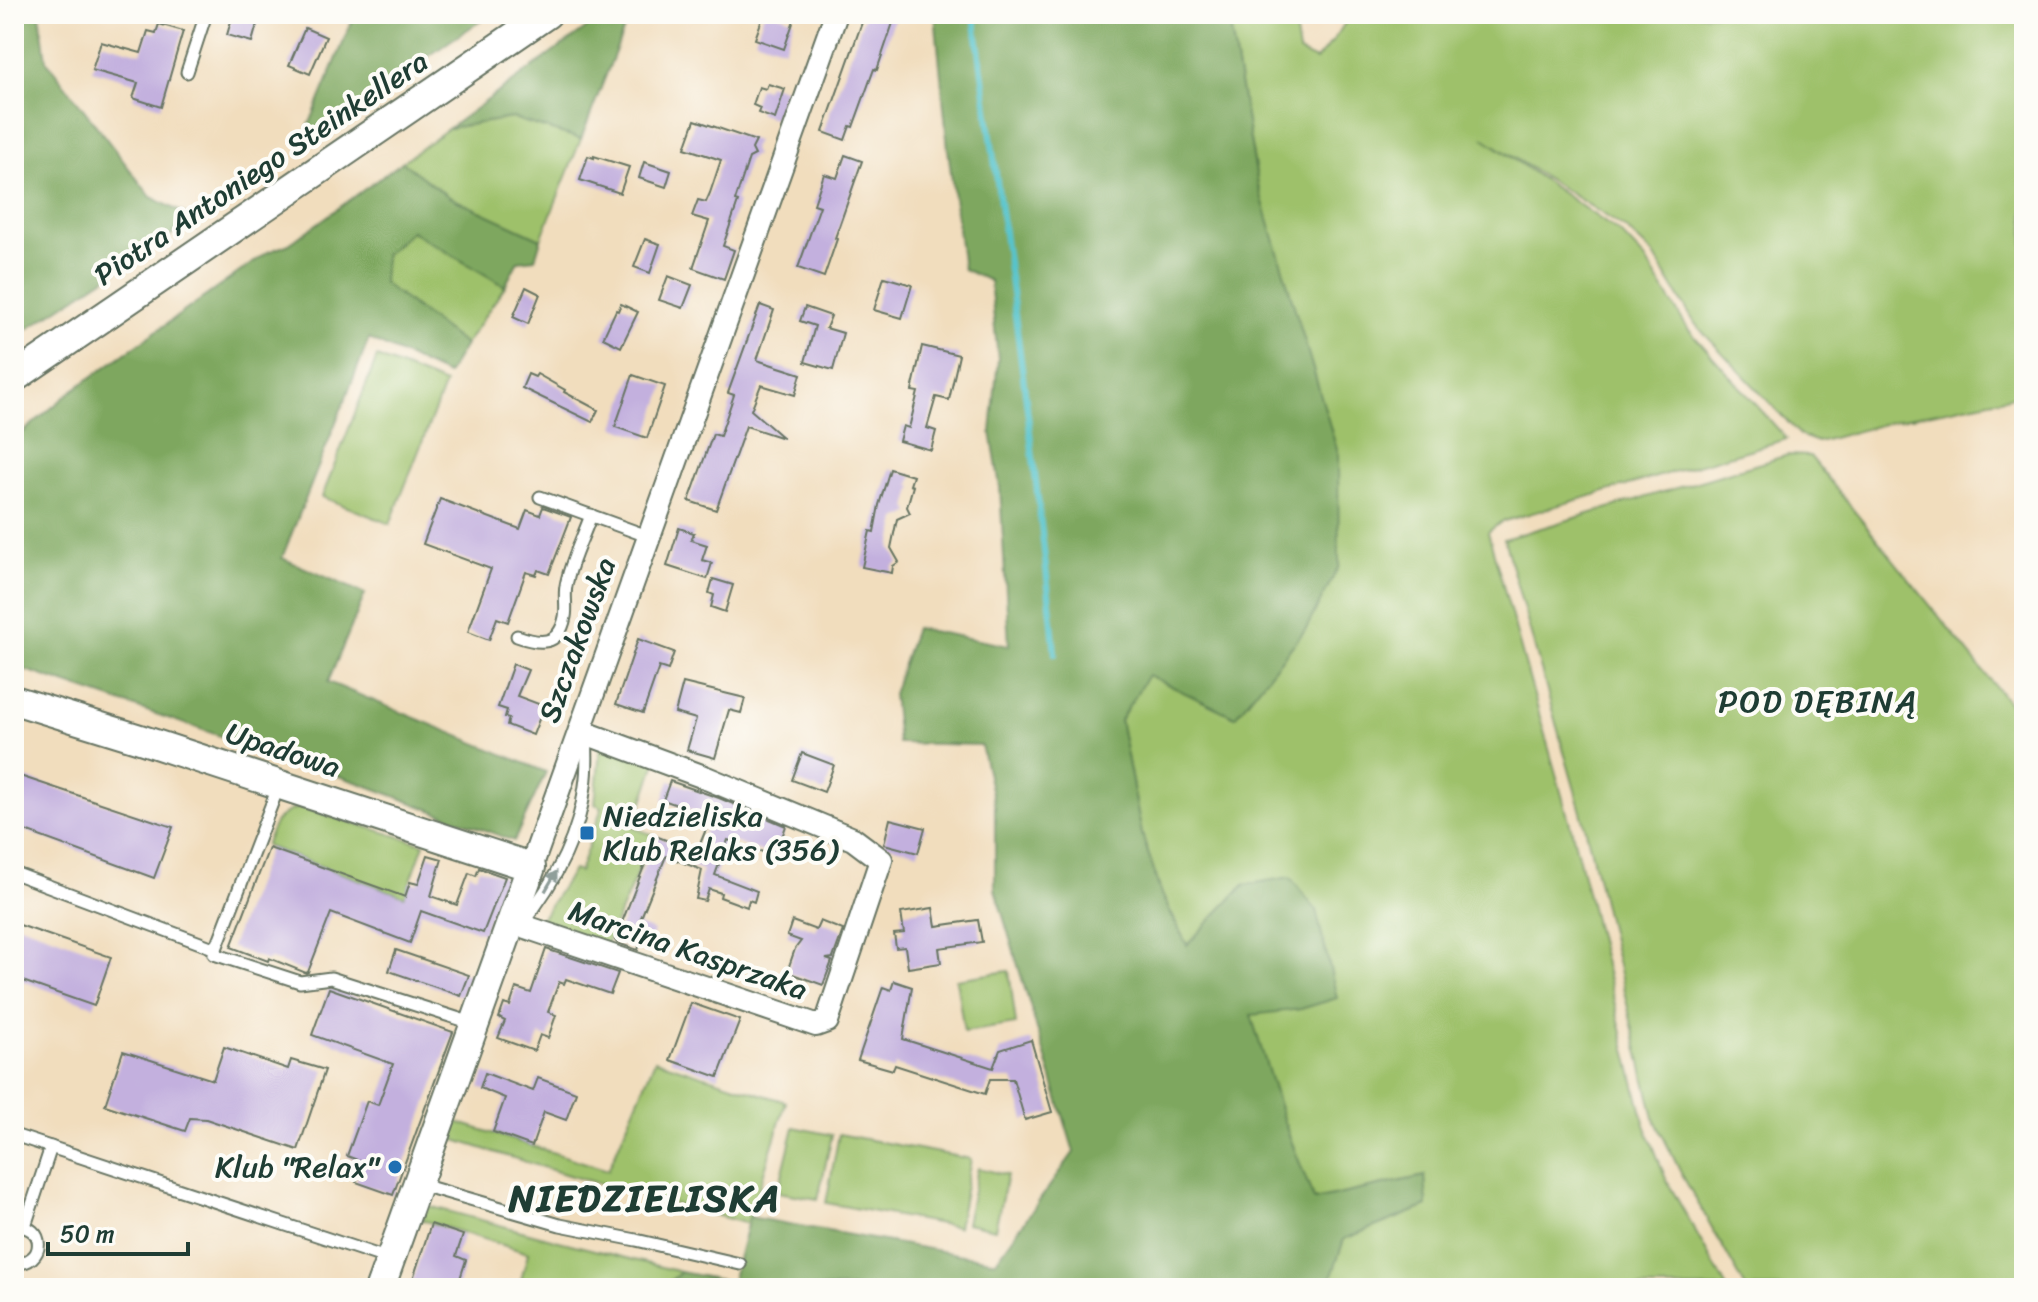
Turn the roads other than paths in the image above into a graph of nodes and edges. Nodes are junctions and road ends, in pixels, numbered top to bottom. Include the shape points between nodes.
1 (206, 14) edge
2 (547, 14) edge
3 (836, 14) edge
4 (187, 72) dead end
5 (14, 378) edge
6 (540, 497) dead end
7 (591, 515) junction
8 (650, 537) junction
9 (517, 636) dead end
10 (14, 700) edge
11 (584, 727) junction
12 (279, 784) junction
13 (531, 867) junction
14 (14, 873) edge
15 (512, 930) junction
16 (216, 949) junction
17 (475, 1024) junction
18 (14, 1135) edge
19 (51, 1147) junction
20 (418, 1184) junction
21 (20, 1226) edge
22 (390, 1259) junction
23 (14, 1263) edge
24 (740, 1264) dead end
25 (380, 1288) edge

1 - 4 lane
2 - 5 street, Piotra Antoniego Steinkellera
3 - 8 street, Szczakowska
6 - 7 lane
7 - 8 lane
7 - 9 lane via 566,587 563,625 547,642
8 - 11 street, Szczakowska
10 - 12 street, Upadowa
11 - 13 street, Szczakowska
15 -> 11 lane via 539,903 566,854 586,784
11 - 15 street, Marcina Kasprzaka via 853,839 881,860 827,1021 816,1025
12 - 13 street, Upadowa
12 - 16 lane
13 - 15 street, Szczakowska
14 - 16 lane
15 - 17 street, Szczakowska
16 - 17 lane via 214,954 300,982 331,978
17 - 20 street, Szczakowska
18 - 19 lane
19 - 21 lane
19 - 22 lane
20 - 22 street, Szczakowska
20 - 24 lane via 560,1225
21 - 23 lane via 36,1234 38,1247 32,1259
22 - 25 street, Szczakowska

